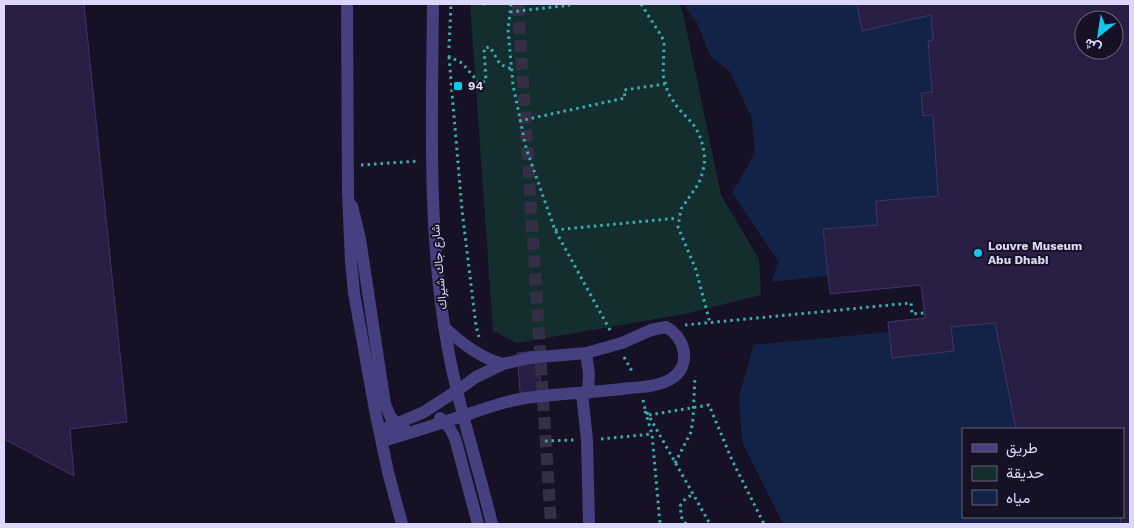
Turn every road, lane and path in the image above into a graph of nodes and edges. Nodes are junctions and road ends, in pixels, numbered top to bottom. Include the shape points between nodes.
1 (347, 4) edge
2 (433, 4) edge
3 (451, 4) edge
4 (511, 4) edge
5 (641, 4) edge
6 (570, 5) dead end
7 (510, 12) junction
8 (433, 51) junction
9 (448, 56) junction
10 (511, 69) junction
11 (665, 84) junction
12 (519, 121) junction
13 (432, 160) junction
14 (348, 166) junction
15 (348, 194) junction
16 (678, 218) junction
17 (555, 230) junction
18 (924, 313) dead end
19 (444, 327) junction
20 (481, 344) dead end
21 (618, 344) junction
22 (586, 353) junction
23 (685, 353) junction
24 (503, 364) junction
25 (640, 387) junction
26 (458, 390) junction
27 (585, 393) junction
28 (693, 408) junction
29 (645, 409) junction
30 (424, 412) junction
31 (464, 416) junction
32 (650, 416) junction
33 (445, 422) junction
34 (398, 424) junction
35 (414, 432) junction
36 (381, 436) junction
37 (675, 464) junction
38 (692, 495) junction
39 (402, 524) edge
40 (478, 524) edge
41 (492, 524) edge
42 (590, 524) edge
43 (660, 524) edge
44 (686, 524) edge
45 (710, 524) edge
46 (764, 524) edge

1 - 14 street
2 - 8 street, شارع جاك شيراك
3 - 9 path
4 - 7 path
5 - 11 path via 662,37
6 - 7 path
7 - 10 path
8 - 9 path
8 - 13 street, شارع جاك شيراك
9 - 10 path via 462,63 479,83 486,81 484,48 490,47 500,64
9 - 20 path via 462,210
10 - 12 path
11 - 12 path via 624,90 625,98
11 - 16 path via 672,101 699,134 704,152 699,183
12 - 17 path
13 - 14 path
13 - 19 street, شارع جاك شيراك
14 - 15 street
15 - 34 street via 360,238 385,404 391,418
15 - 36 street via 354,293
16 - 17 path
16 - 18 path via 680,235 696,270 710,323 911,304 912,314
17 - 21 path
19 - 24 street via 477,353
19 - 26 street, شارع جاك شيراك
21 - 22 street
21 - 23 street via 666,327 681,340
21 - 25 path
22 - 24 street
22 - 27 street via 590,374
23 - 25 street via 682,368 672,379
23 - 28 path via 695,368
24 - 26 street via 476,376
25 - 27 street
25 - 29 path
26 - 30 street
26 - 31 street, شارع جاك شيراك
27 - 31 street via 520,399
27 - 42 street
28 - 32 path
28 - 37 path via 691,432
28 - 46 path via 709,405
29 - 32 path
29 - 43 path via 652,434
30 - 33 street
30 - 34 street
31 - 33 street
31 - 41 street, شارع جاك شيراك
32 - 37 path
33 - 35 street
33 - 40 street via 455,438
34 - 35 street
34 - 36 street
35 - 36 street
36 - 39 street
37 - 38 path
38 - 44 path via 680,506
38 - 45 path

